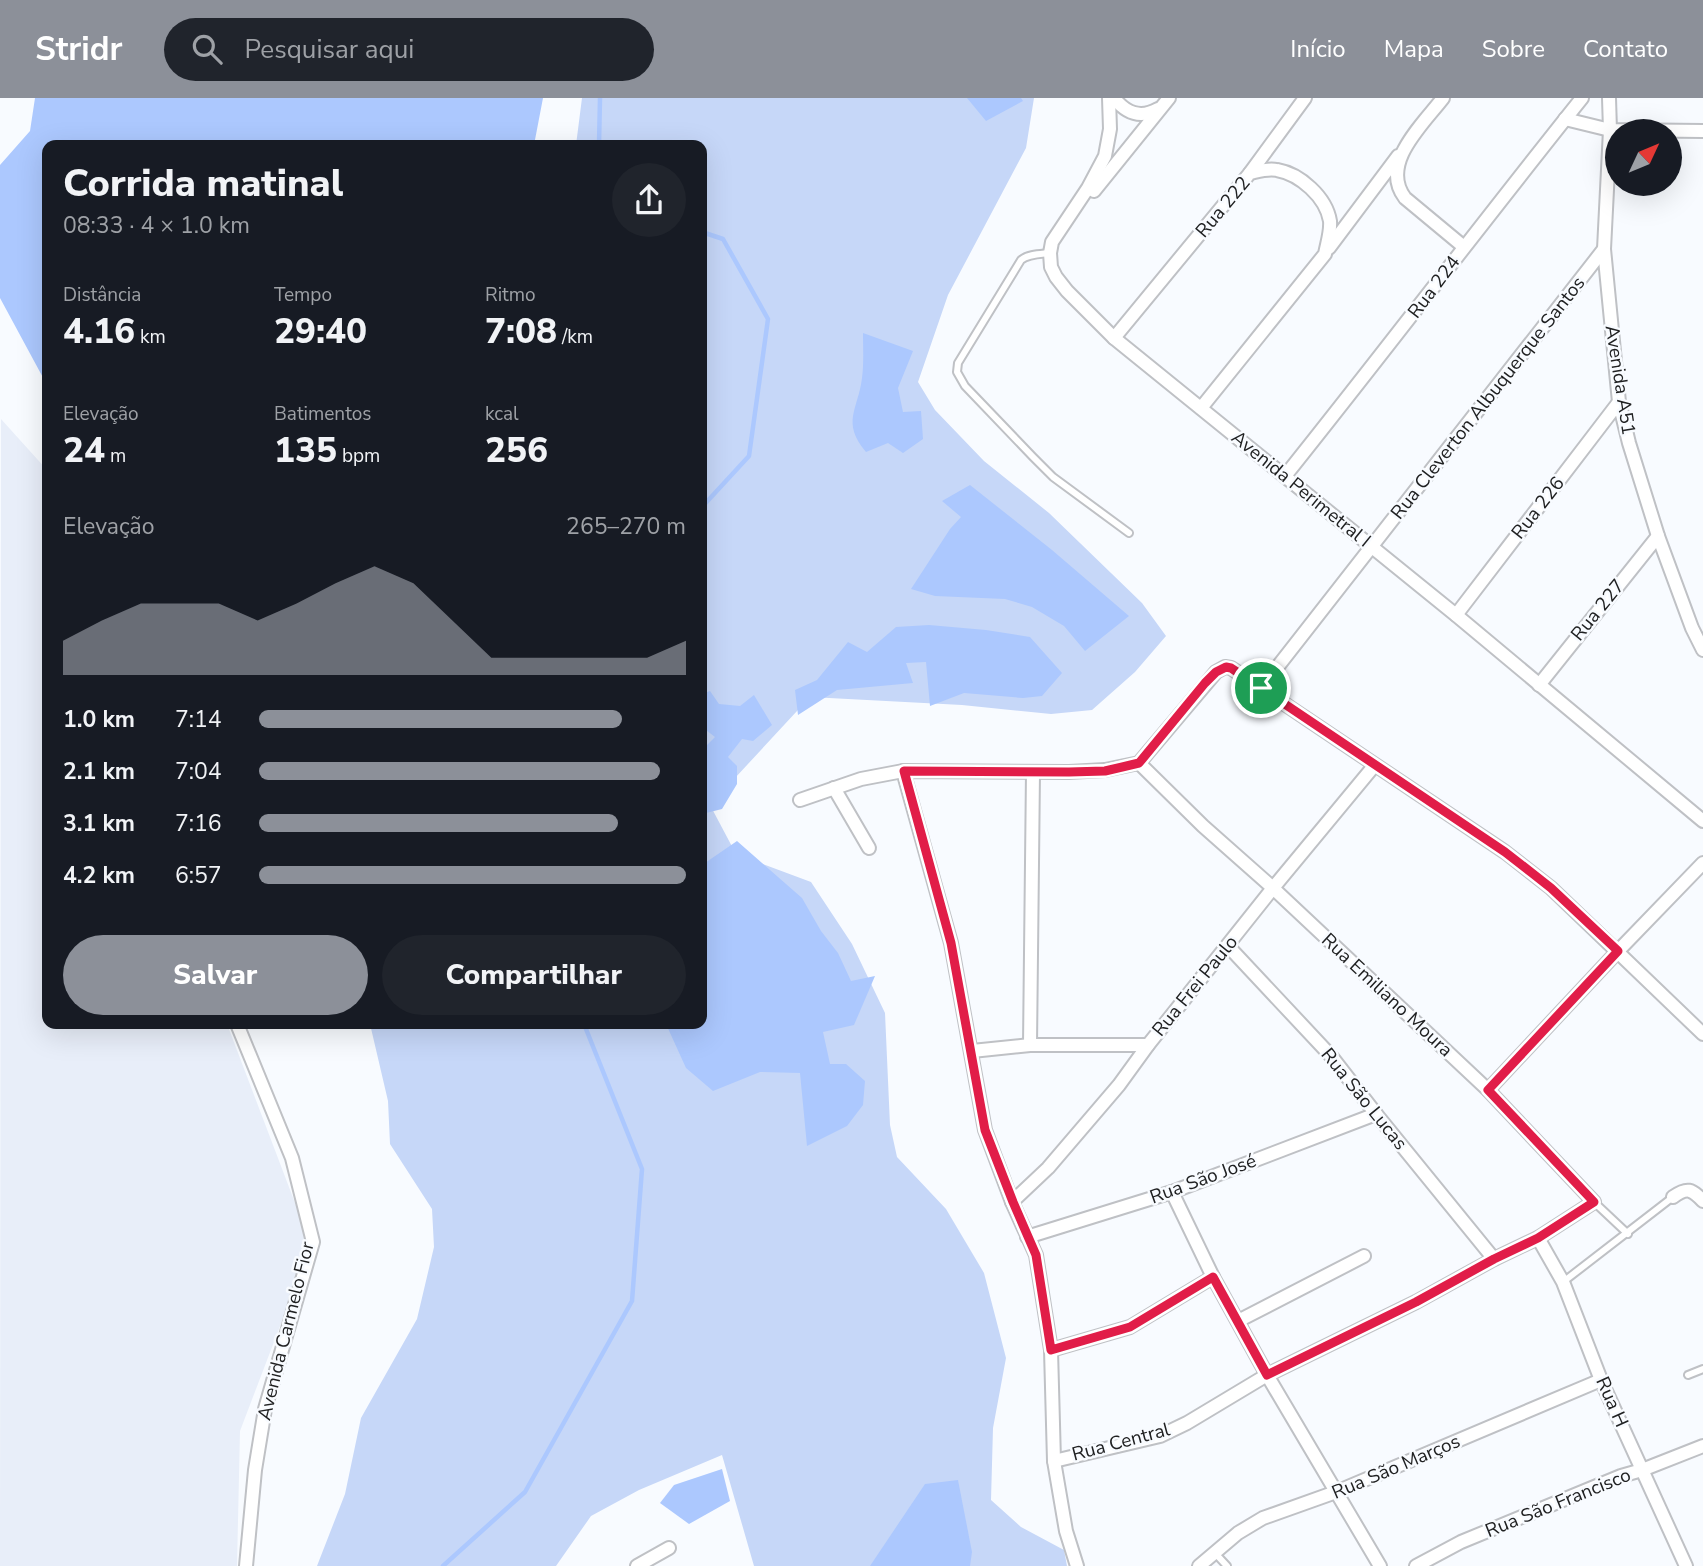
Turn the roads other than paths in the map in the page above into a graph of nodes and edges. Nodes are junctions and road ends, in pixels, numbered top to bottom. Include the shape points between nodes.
1 (1111, 98) edge
2 (1305, 98) edge
3 (1443, 98) edge
4 (1582, 98) edge
5 (1609, 98) edge
6 (1165, 103) edge
7 (1566, 119) junction
8 (1610, 119) edge
9 (1605, 129) edge
10 (1682, 131) edge
11 (1703, 131) edge
12 (1402, 150) junction
13 (1250, 173) junction
14 (1607, 196) edge
15 (1056, 237) junction
16 (1464, 247) junction
17 (1604, 249) junction
18 (1050, 253) junction
19 (1325, 254) junction
20 (1115, 338) junction
21 (1619, 402) junction
22 (1201, 408) junction
23 (1285, 476) junction
24 (1129, 533) dead end
25 (1658, 536) junction
26 (1372, 547) junction
27 (1456, 615) junction
28 (1703, 650) edge
29 (1539, 685) junction
30 (1261, 688) junction
31 (1139, 763) junction
32 (1374, 766) junction
33 (904, 771) junction
34 (1033, 772) junction
35 (834, 788) junction
36 (800, 800) dead end
37 (1703, 821) edge
38 (869, 848) dead end
39 (1703, 863) edge
40 (1273, 888) junction
41 (1228, 946) junction
42 (1618, 951) junction
43 (239, 1029) edge
44 (1703, 1034) edge
45 (1030, 1045) junction
46 (1148, 1045) junction
47 (972, 1051) junction
48 (1488, 1090) junction
49 (1376, 1114) junction
50 (1172, 1192) junction
51 (1673, 1197) joint
52 (1703, 1201) edge
53 (1013, 1202) junction
54 (1594, 1202) junction
55 (1628, 1234) junction
56 (1027, 1237) junction
57 (1538, 1238) junction
58 (1364, 1256) dead end
59 (1494, 1259) junction
60 (1213, 1277) junction
61 (1563, 1282) junction
62 (1238, 1321) junction
63 (1051, 1350) junction
64 (1703, 1369) edge
65 (1267, 1375) junction
66 (1688, 1375) dead end
67 (1601, 1380) junction
68 (1703, 1446) edge
69 (1054, 1461) junction
70 (1642, 1470) junction
71 (1336, 1492) junction
72 (669, 1548) dead end
73 (1214, 1552) junction
74 (246, 1566) edge
75 (637, 1566) edge
76 (1077, 1566) edge
77 (1199, 1566) edge
78 (1227, 1566) edge
79 (1380, 1566) edge
80 (1416, 1566) edge
81 (1686, 1566) edge

1 - 6 street via 1136,114 1151,113
1 - 15 street via 1105,156
2 - 13 street
3 - 12 street
4 - 7 street, Rua 224
5 - 8 street, Avenida A51
6 - 15 street
7 - 9 street
7 - 16 street, Rua 224
10 - 11 street
12 - 16 street via 1396,173 1401,192
12 - 19 street
13 - 19 street, Rua 222 via 1277,170 1309,187 1330,220
13 - 20 street, Rua 222
14 - 17 street, Avenida A51
15 - 18 street
16 - 23 street, Rua 224
17 - 21 street, Avenida A51
17 - 26 street, Rua Cleverton Albuquerque Santos
18 - 20 street, Avenida Perimetral I via 1056,277
18 - 24 lane via 1021,260 958,363 957,372 989,413 1053,477
19 - 22 street
20 - 22 street, Avenida Perimetral I
21 - 25 street, Avenida A51
21 - 27 street, Rua 226
22 - 23 street, Avenida Perimetral I
23 - 26 street, Avenida Perimetral I
25 - 28 street, Avenida A51
25 - 29 street, Rua 227
26 - 27 street, Avenida Perimetral I
26 - 30 street, Rua Cleverton Albuquerque Santos
27 - 29 street, Avenida Perimetral I
29 - 37 street, Avenida Perimetral I
30 - 31 street via 1231,668 1220,669
30 - 32 street
31 - 34 street via 1105,771
31 - 40 street, Rua Emiliano Moura
32 - 40 street, Rua Frei Paulo
32 - 42 street via 1505,852
33 - 34 street
33 - 35 street
33 - 47 street via 951,943
34 - 45 street
35 - 36 street
35 - 38 street
39 - 42 street
40 - 41 street, Rua Frei Paulo
40 - 48 street, Rua Emiliano Moura
41 - 46 street, Rua Frei Paulo
41 - 49 street, Rua São Lucas via 1331,1056
42 - 44 street
42 - 48 street
43 - 74 street, Avenida Carmelo Fior via 292,1158 313,1242 265,1409
45 - 46 street
45 - 47 street
46 - 53 street, Rua Frei Paulo via 1048,1168
47 - 53 street via 985,1130
48 - 54 street, Rua Emiliano Moura
49 - 50 street, Rua São José
49 - 59 street, Rua São Lucas
50 - 56 street, Rua São José
50 - 60 street
51 - 52 street via 1686,1190
51 - 55 lane
53 - 56 street
54 - 55 lane, Rua Emiliano Moura
54 - 57 street, Rua Central
55 - 61 lane
56 - 63 street via 1036,1255
57 - 59 street, Rua Central
57 - 61 street, Rua H
58 - 62 street
59 - 65 street, Rua Central
60 - 62 street
60 - 63 street via 1130,1327
61 - 67 street, Rua H
62 - 65 street
63 - 69 street
64 - 66 lane
65 - 69 street, Rua Central via 1160,1436
65 - 71 street
67 - 70 street, Rua H
67 - 71 street, Rua São Marços
68 - 70 street, Rua São Francisco
69 - 76 street
70 - 80 street, Rua São Francisco via 1461,1542
70 - 81 street, Rua H
71 - 73 street, Rua São Marços via 1263,1518
71 - 79 street
72 - 75 street
73 - 77 street, Rua São Marços
73 - 78 lane

